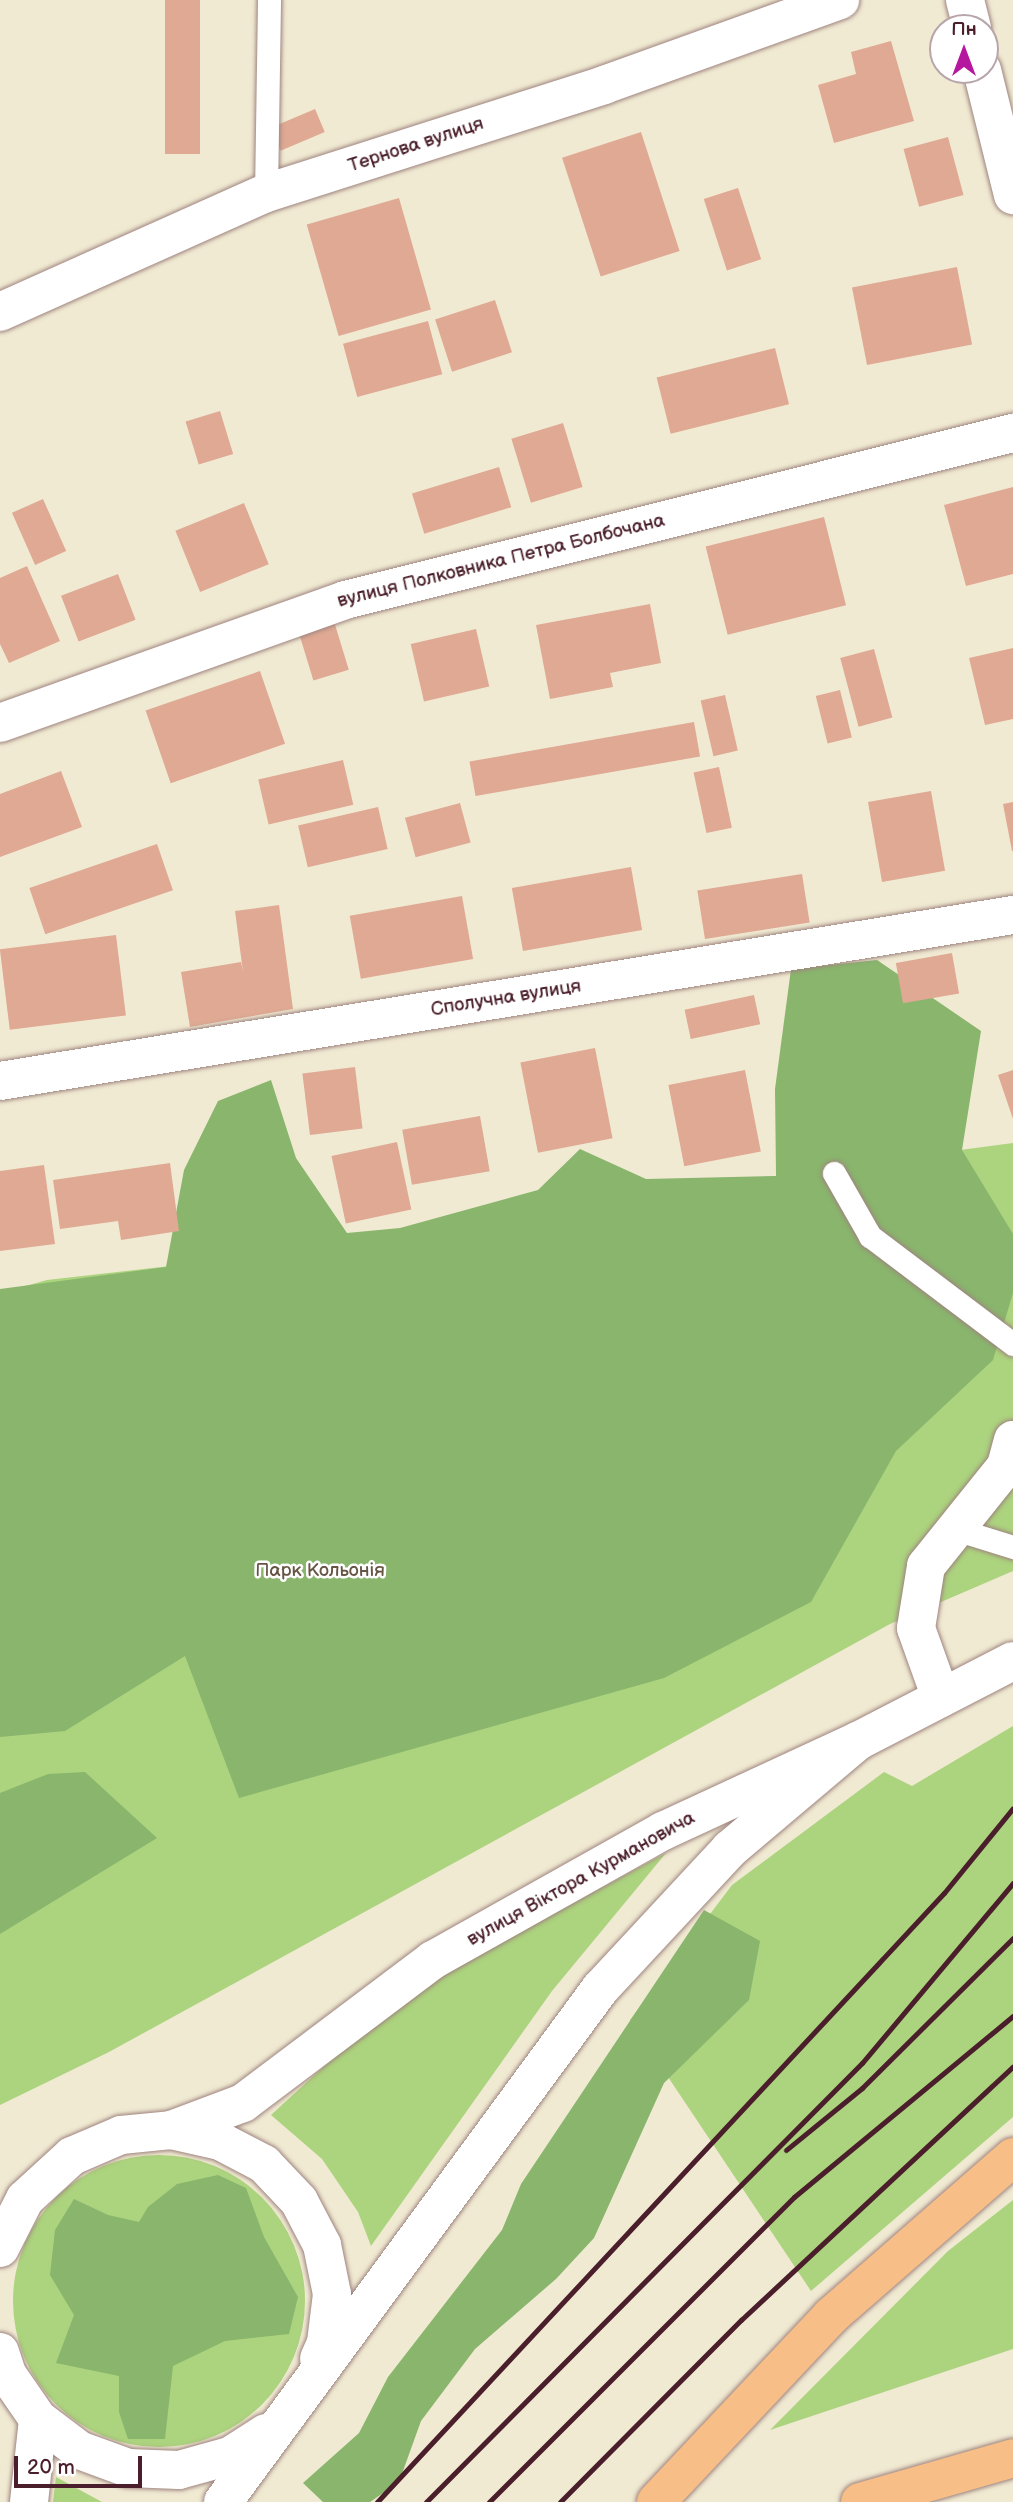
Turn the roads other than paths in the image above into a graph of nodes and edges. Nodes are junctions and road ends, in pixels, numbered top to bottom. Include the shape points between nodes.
1 (269, 0) edge
2 (840, 0) edge
3 (985, 84) edge
4 (266, 193) junction
5 (1013, 195) edge
6 (0, 312) edge
7 (1013, 433) edge
8 (0, 723) edge
9 (1013, 915) edge
10 (0, 1082) edge
11 (834, 1173) dead end
12 (1013, 1344) edge
13 (1013, 1440) edge
14 (958, 1530) junction
15 (1013, 1547) edge
16 (1013, 1661) edge
17 (941, 1698) junction
18 (858, 1741) junction
19 (171, 2130) junction
20 (1013, 2157) edge
21 (1, 2242) edge
22 (2, 2365) edge
23 (301, 2396) junction
24 (38, 2419) junction
25 (1013, 2458) edge
26 (877, 2497) edge
27 (29, 2502) edge
28 (223, 2502) edge
29 (656, 2502) edge

1 - 4 lane
2 - 4 street, Тернова вулиця via 604,85
3 - 5 street
4 - 6 street, Тернова вулиця
7 - 8 street, вулиця Полковника Петра Болбочана via 345,600
9 - 10 street, Сполучна вулиця
11 - 12 lane via 870,1236
13 - 14 street via 1006,1466
14 - 15 lane
14 - 17 street via 926,1566 916,1628
16 - 17 street, вулиця Віктора Курмановича
17 - 18 street, вулиця Віктора Курмановича
18 - 19 street, вулиця Віктора Курмановича via 663,1831 433,1960 243,2103
18 - 23 street via 730,1849 600,1989
19 - 21 street via 121,2135 72,2156 25,2199
19 - 23 street via 220,2141 264,2164 299,2201 322,2245 331,2294 326,2343
20 - 29 main road via 831,2316
22 - 24 street
23 - 24 street via 273,2429 230,2456 180,2470 128,2468 79,2450
23 - 28 street
24 - 27 street
25 - 26 main road

